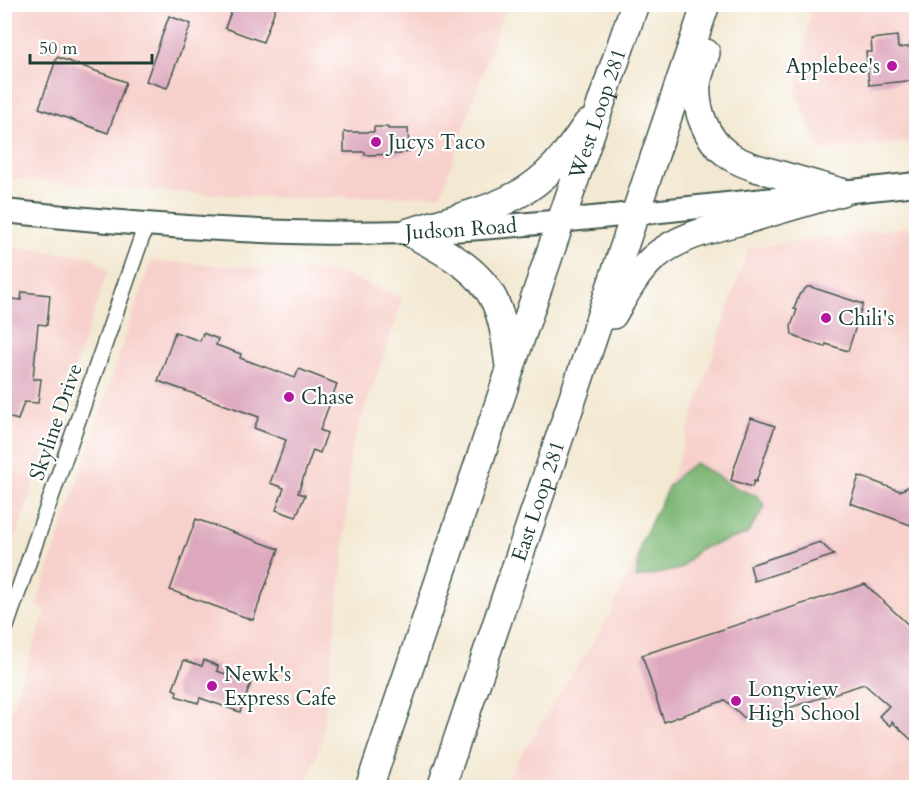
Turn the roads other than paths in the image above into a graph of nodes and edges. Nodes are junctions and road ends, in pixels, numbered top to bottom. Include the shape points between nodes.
1 (635, 4) edge
2 (706, 4) edge
3 (715, 4) edge
4 (602, 101) junction
5 (916, 184) edge
6 (841, 192) junction
7 (4, 211) edge
8 (635, 214) junction
9 (562, 222) junction
10 (146, 225) junction
11 (409, 232) junction
12 (585, 363) junction
13 (510, 370) junction
14 (4, 632) edge
15 (396, 708) junction
16 (369, 788) edge
17 (390, 788) edge
18 (441, 788) edge

1 - 4 highway, West Loop 281
2 - 8 highway
3 - 6 highway via 713,31 697,85 700,114 710,136 724,153 744,164
4 - 9 highway, West Loop 281
4 - 11 highway via 568,150 530,187 501,203
5 - 6 main road, Judson Road
6 - 8 main road, Judson Road
6 - 12 highway via 704,231 662,252 632,283
7 - 10 main road, Judson Road
8 - 9 main road, Judson Road
8 - 12 highway, East Loop 281
9 - 11 main road, Judson Road
9 - 13 highway
10 - 11 main road, Judson Road via 318,233
10 - 14 street, Skyline Drive
11 - 13 highway via 460,262 488,289 500,314
12 - 18 highway, East Loop 281
13 - 15 highway
15 - 16 highway
15 - 17 highway

